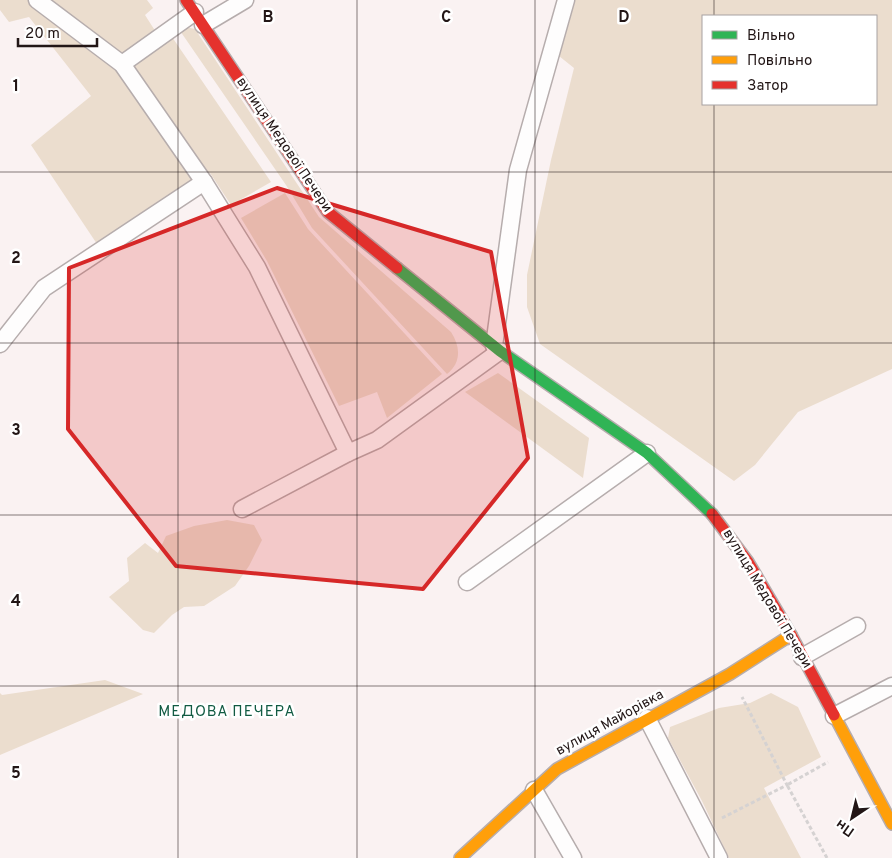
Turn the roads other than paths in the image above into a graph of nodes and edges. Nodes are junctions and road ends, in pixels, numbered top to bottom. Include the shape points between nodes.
1 (37, 0) edge
2 (245, 0) edge
3 (566, 0) edge
4 (195, 12) edge
5 (122, 64) junction
6 (204, 182) junction
7 (0, 344) edge
8 (497, 349) junction
9 (348, 453) junction
10 (647, 453) junction
11 (242, 509) dead end
12 (467, 582) dead end
13 (857, 626) dead end
14 (791, 635) junction
15 (802, 656) junction
16 (892, 686) edge
17 (834, 716) junction
18 (647, 718) junction
19 (534, 790) junction
20 (892, 824) edge
21 (460, 858) edge
22 (573, 858) edge
23 (719, 858) edge

1 - 5 lane
2 - 4 lane
3 - 8 lane via 518,170
4 - 5 lane
4 - 8 street, вулиця Медової Печери via 328,212
5 - 6 lane
6 - 7 lane via 44,288
6 - 9 lane via 258,267
8 - 9 lane via 376,440
8 - 10 street, вулиця Медової Печери
9 - 11 lane
10 - 12 lane
10 - 14 street, вулиця Медової Печери via 718,519
13 - 15 lane
14 - 15 street, вулиця Медової Печери
14 - 18 street, вулиця Майорівка via 730,674
15 - 17 street, вулиця Медової Печери
16 - 17 lane
17 - 20 street, вулиця Медової Печери
18 - 19 street, вулиця Майорівка via 557,769
18 - 23 lane
19 - 21 street, вулиця Майорівка
19 - 22 lane

